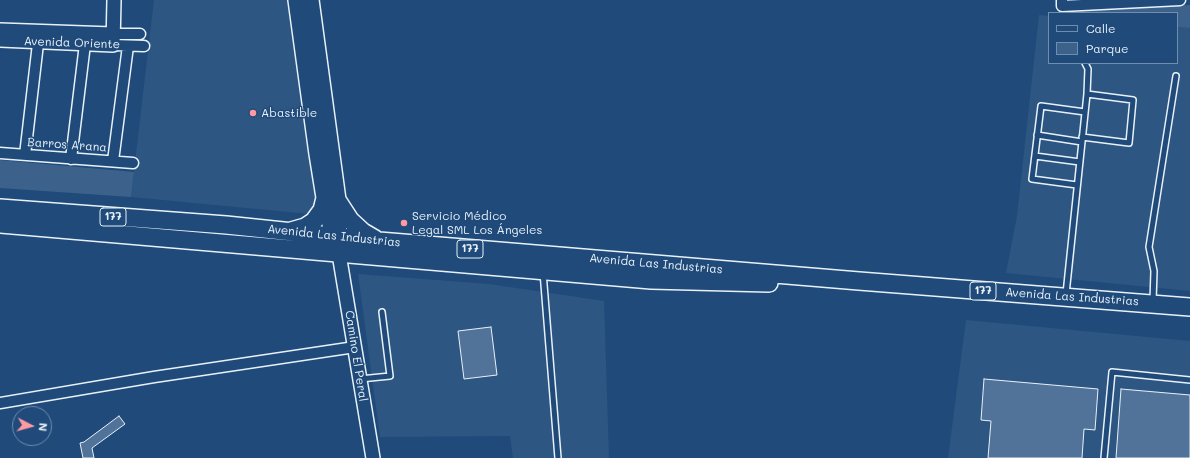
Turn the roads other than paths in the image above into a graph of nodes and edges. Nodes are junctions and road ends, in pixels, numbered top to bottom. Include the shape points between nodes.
1 (114, 0) edge
2 (297, 0) edge
3 (310, 0) edge
4 (1180, 0) edge
5 (1062, 6) edge
6 (0, 30) edge
7 (140, 34) dead end
8 (39, 37) junction
9 (0, 40) edge
10 (113, 40) junction
11 (85, 44) junction
12 (310, 45) junction
13 (128, 46) junction
14 (144, 46) dead end
15 (1086, 64) edge
16 (1176, 76) dead end
17 (1087, 94) junction
18 (1085, 112) junction
19 (1037, 135) junction
20 (1082, 139) junction
21 (0, 153) edge
22 (25, 155) junction
23 (1035, 156) junction
24 (71, 159) junction
25 (113, 161) junction
26 (1080, 162) junction
27 (133, 163) dead end
28 (1077, 185) junction
29 (331, 199) junction
30 (0, 208) edge
31 (0, 224) edge
32 (288, 231) junction
33 (337, 237) junction
34 (379, 241) junction
35 (339, 254) junction
36 (543, 271) junction
37 (859, 281) junction
38 (1066, 297) junction
39 (1153, 304) junction
40 (1190, 307) edge
41 (382, 312) dead end
42 (355, 347) junction
43 (360, 379) junction
44 (1190, 380) edge
45 (0, 404) edge
46 (373, 458) edge
47 (558, 458) edge
48 (1104, 458) edge

1 - 10 street
2 - 12 main road
3 - 12 main road
4 - 5 street
6 - 8 street, Avenida Oriente
7 - 10 street, Avenida Oriente
8 - 9 street, Avenida Oriente
8 - 10 street, Avenida Oriente
8 - 11 street, Avenida Oriente
8 - 22 street
10 - 11 street, Avenida Oriente
10 - 13 street, Avenida Oriente
11 - 24 street
12 - 29 main road
13 - 14 street, Avenida Oriente
13 - 25 street
15 - 17 lane via 1088,69
16 - 39 lane via 1149,247 1154,271
17 - 18 lane
17 - 20 lane via 1133,100 1129,142
18 - 19 lane via 1041,106
18 - 20 lane
19 - 20 lane
19 - 23 lane
20 - 26 lane
21 - 22 street, Barros Arana
22 - 24 street, Barros Arana
23 - 26 lane
23 - 28 lane via 1032,179
24 - 25 street, Barros Arana
25 - 27 street, Barros Arana
26 - 28 lane
28 - 38 lane
29 - 32 main road via 314,221 305,227
29 - 33 main road
29 - 34 main road via 356,226
30 - 32 main road, Avenida Las Industrias / 177
31 - 35 main road, Avenida Las Industrias / 177
32 - 33 main road, Avenida Las Industrias / 177
33 - 34 main road, Avenida Las Industrias / 177
33 - 35 main road
34 - 37 main road, Avenida Las Industrias / 177
35 - 36 main road, Avenida Las Industrias / 177
35 - 42 street, Camino El Peral
36 - 37 main road, Avenida Las Industrias / 177 via 696,283
36 - 47 lane
37 - 38 main road, Avenida Las Industrias / 177
38 - 39 main road, Avenida Las Industrias / 177
39 - 40 main road, Avenida Las Industrias / 177
41 - 43 lane via 390,376
42 - 43 street, Camino El Peral
42 - 45 street via 154,377
43 - 46 street, Camino El Peral
44 - 48 lane via 1112,372

